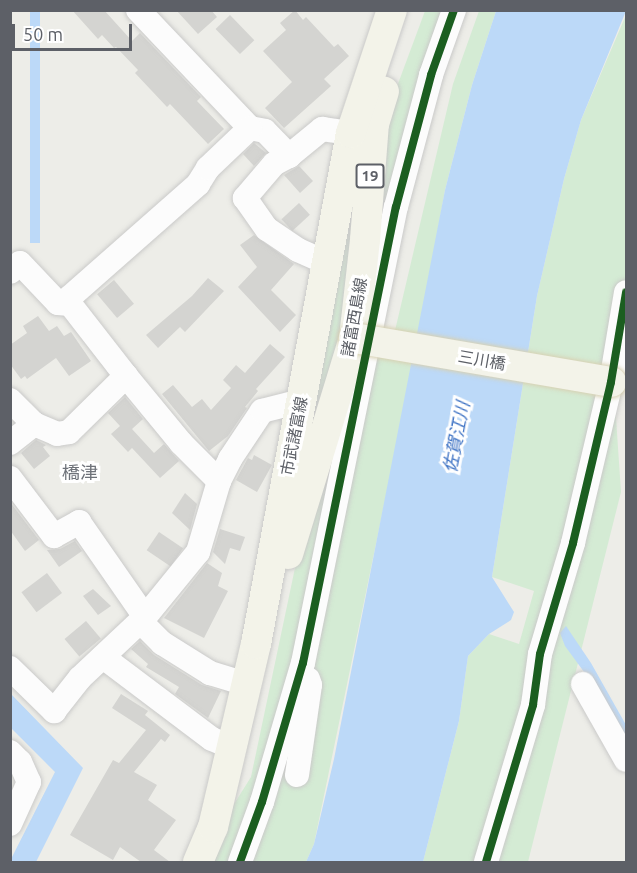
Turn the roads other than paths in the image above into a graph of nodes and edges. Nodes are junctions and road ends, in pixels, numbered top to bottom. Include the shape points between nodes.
1 (138, 10) edge
2 (454, 10) edge
3 (389, 12) edge
4 (250, 128) junction
5 (351, 133) junction
6 (289, 156) junction
7 (327, 263) junction
8 (10, 272) edge
9 (627, 292) edge
10 (70, 304) junction
11 (360, 339) junction
12 (620, 369) edge
13 (126, 376) junction
14 (10, 400) edge
15 (301, 401) junction
16 (34, 424) junction
17 (10, 443) edge
18 (10, 478) edge
19 (219, 481) junction
20 (143, 619) junction
21 (256, 644) junction
22 (103, 657) junction
23 (303, 663) junction
24 (10, 668) edge
25 (246, 684) junction
26 (583, 684) dead end
27 (231, 747) junction
28 (10, 752) edge
29 (627, 760) edge
30 (297, 775) dead end
31 (10, 824) edge
32 (198, 862) edge
33 (240, 862) edge
34 (486, 862) edge

1 - 4 street
2 - 11 street via 431,75
3 - 5 main road, 市武諸富線
3 - 11 main road, 諸富西島線 / 19 via 394,57 374,124
4 - 6 street via 266,131
4 - 10 street via 208,168 198,184 70,297
5 - 6 street via 322,129
5 - 7 main road, 市武諸富線
6 - 7 street via 274,164 245,198 267,229
7 - 15 main road, 市武諸富線
8 - 10 street via 20,263 58,303
9 - 12 street
10 - 13 street
11 - 12 main road, 三川橋, bridge
11 - 21 main road, 諸富西島線 / 19
11 - 23 street
12 - 34 street via 540,654 533,705
13 - 16 street via 69,432 57,434
13 - 19 street via 181,443
14 - 16 street
15 - 19 street via 262,411
15 - 21 main road, 市武諸富線
16 - 17 street
18 - 20 street via 54,536 79,522
19 - 20 street via 198,552
20 - 22 street
20 - 25 street via 162,643 210,673
21 - 25 main road, 市武諸富線
22 - 24 street via 54,711
22 - 27 street via 212,739
23 - 30 street via 310,685
23 - 33 street
25 - 27 main road, 市武諸富線
26 - 29 street
27 - 32 main road, 市武諸富線 via 213,827
28 - 31 street via 20,762 29,782

